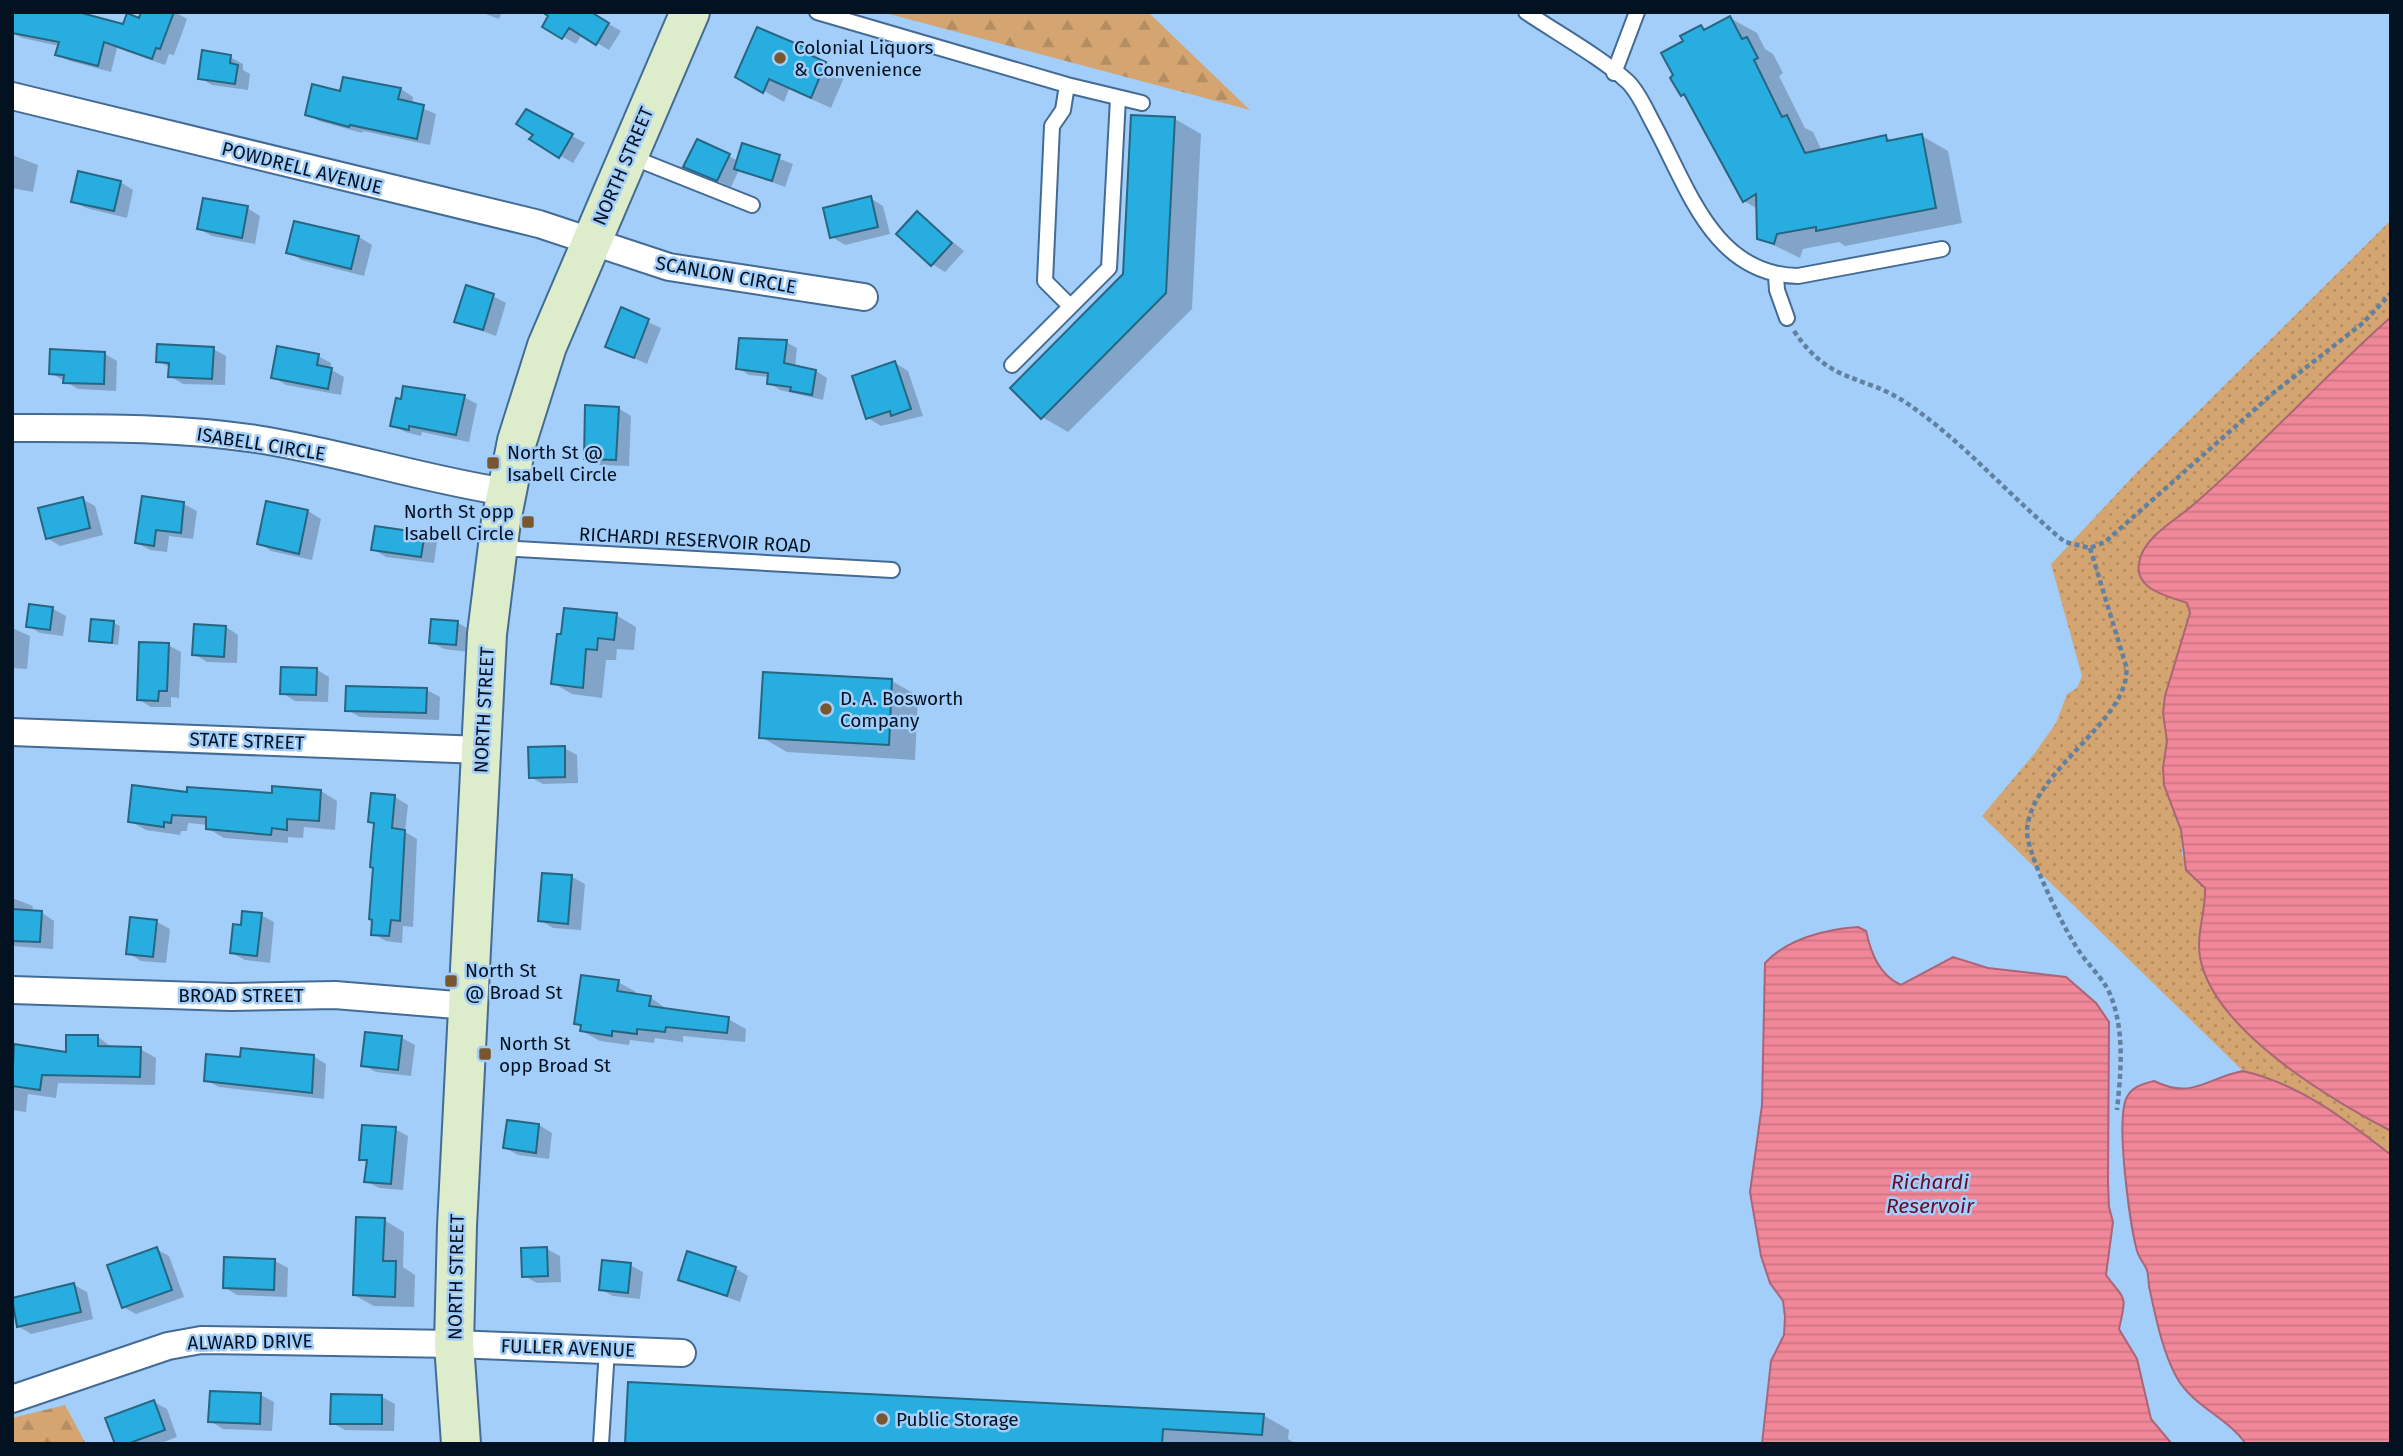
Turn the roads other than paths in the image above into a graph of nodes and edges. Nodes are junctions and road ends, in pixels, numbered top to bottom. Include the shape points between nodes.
1 (690, 12) edge
2 (817, 12) edge
3 (1526, 12) edge
4 (1637, 12) edge
5 (1614, 73) junction
6 (1067, 85) junction
7 (12, 96) edge
8 (1118, 98) junction
9 (1142, 103) dead end
10 (628, 156) junction
11 (752, 205) dead end
12 (591, 240) junction
13 (1942, 248) dead end
14 (1776, 275) junction
15 (864, 297) dead end
16 (1070, 306) junction
17 (1787, 318) road end
18 (1012, 365) dead end
19 (12, 428) edge
20 (506, 492) junction
21 (496, 548) junction
22 (892, 569) dead end
23 (12, 732) edge
24 (481, 750) junction
25 (12, 990) edge
26 (468, 1006) junction
27 (454, 1344) junction
28 (607, 1349) junction
29 (682, 1353) dead end
30 (12, 1399) edge
31 (460, 1444) edge
32 (601, 1444) edge

1 - 10 main road, NORTH STREET
2 - 6 lane
3 - 5 lane
4 - 5 lane
5 - 14 lane via 1639,97 1721,243 1745,264
6 - 8 lane
6 - 16 lane via 1063,110 1052,126 1045,281
7 - 12 street, POWDRELL AVENUE
8 - 9 lane
8 - 16 lane via 1109,268
10 - 11 lane
10 - 12 main road, NORTH STREET
12 - 15 street, SCANLON CIRCLE via 669,267
12 - 20 main road, NORTH STREET via 536,377
13 - 14 lane via 1798,276
14 - 17 lane
16 - 18 lane
19 - 20 street, ISABELL CIRCLE via 151,429 244,438
20 - 21 main road, NORTH STREET
21 - 22 lane, RICHARDI RESERVOIR ROAD
21 - 24 main road, NORTH STREET
23 - 24 street, STATE STREET
24 - 26 main road, NORTH STREET
25 - 26 street, BROAD STREET via 241,998 335,995
26 - 27 main road, NORTH STREET
27 - 28 street, FULLER AVENUE
27 - 30 street, ALWARD DRIVE via 193,1340
27 - 31 main road, NORTH STREET
28 - 29 street, FULLER AVENUE
28 - 32 lane

